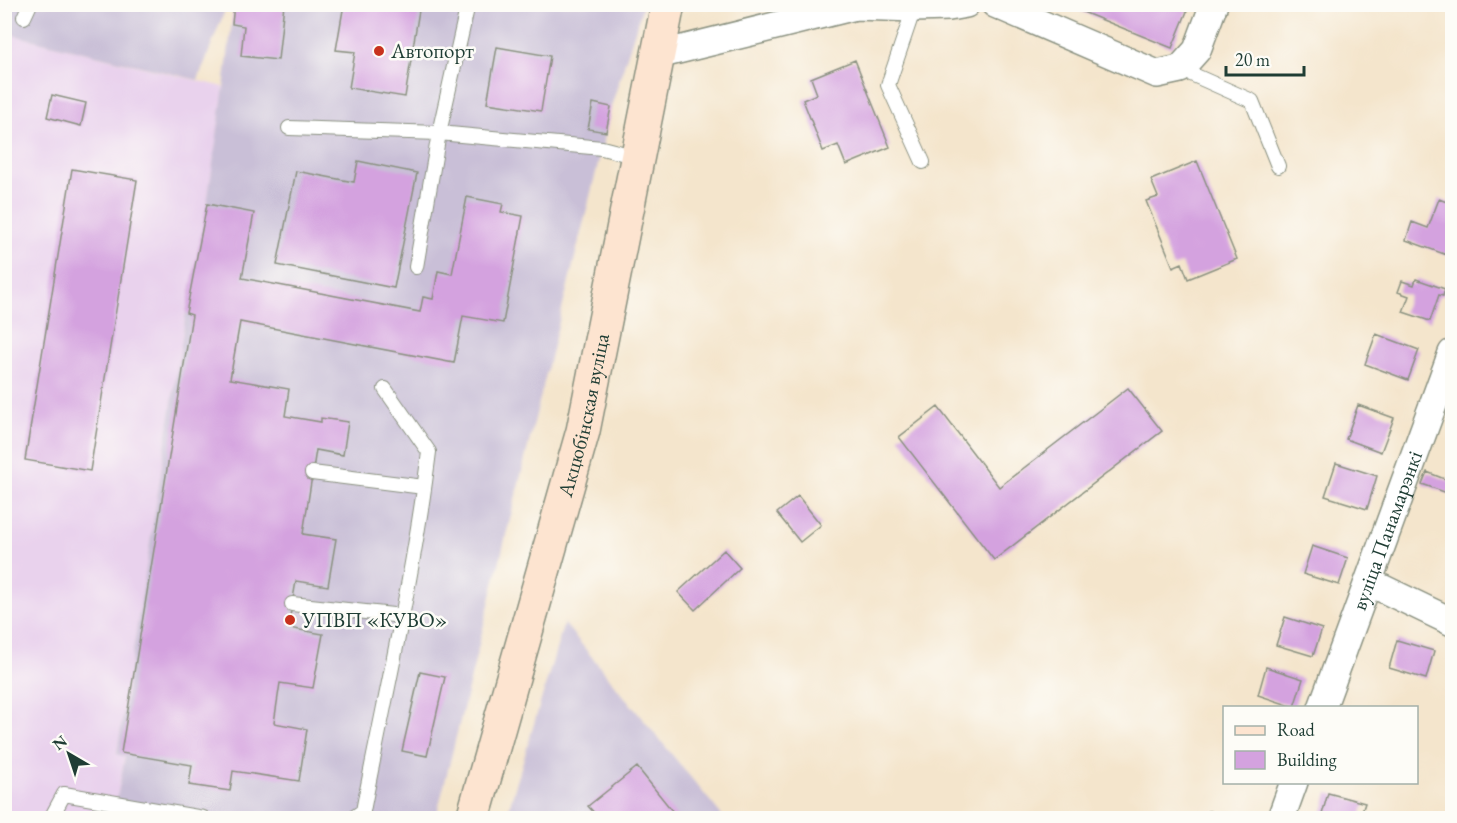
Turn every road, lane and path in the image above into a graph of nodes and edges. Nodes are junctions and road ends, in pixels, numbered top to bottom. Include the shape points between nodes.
1 (468, 4) edge
2 (668, 4) edge
3 (966, 4) edge
4 (995, 4) edge
5 (1214, 4) edge
6 (914, 8) junction
7 (658, 56) junction
8 (1180, 69) junction
9 (289, 128) dead end
10 (439, 133) junction
11 (637, 157) junction
12 (923, 162) dead end
13 (1278, 166) dead end
14 (416, 267) dead end
15 (1452, 353) edge
16 (385, 389) dead end
17 (312, 473) dead end
18 (424, 487) junction
19 (1369, 582) junction
20 (292, 604) dead end
21 (402, 616) junction
22 (1452, 622) edge
23 (1323, 706) edge
24 (1294, 784) edge
25 (51, 819) edge
26 (203, 819) edge
27 (352, 819) edge
28 (473, 819) edge
29 (1281, 819) edge

1 - 10 lane
2 - 7 street, Акцюбінская вуліца
3 - 6 street
4 - 8 street via 1157,74
5 - 8 street via 1197,50
6 - 7 street via 856,6
6 - 12 lane via 888,85
7 - 11 street, Акцюбінская вуліца
8 - 13 lane via 1252,101
9 - 10 lane
10 - 11 lane via 602,148
10 - 14 lane
11 - 28 street, Акцюбінская вуліца via 583,431
15 - 19 street, вуліца Панамарэнкі
16 - 18 lane via 429,452
17 - 18 lane
18 - 21 lane
19 - 22 street
19 - 23 street, вуліца Панамарэнкі
20 - 21 lane
21 - 27 lane via 363,811
24 - 29 street
25 - 26 lane via 64,794

